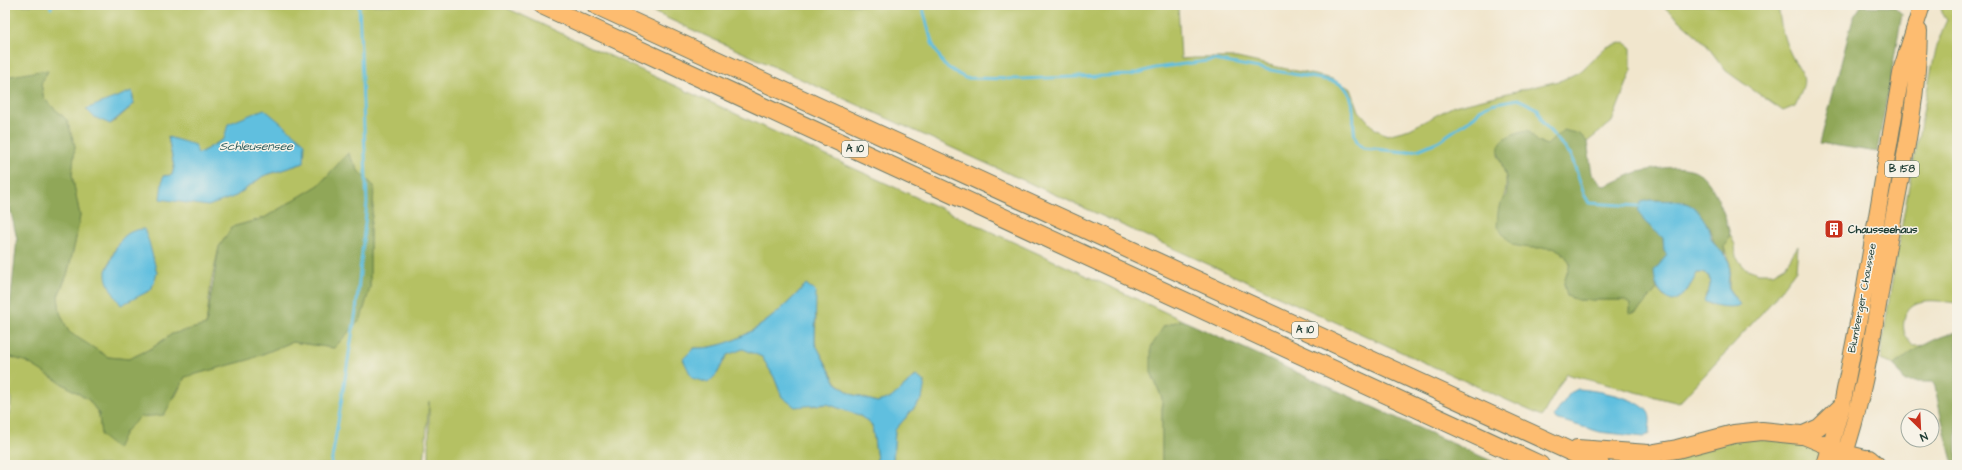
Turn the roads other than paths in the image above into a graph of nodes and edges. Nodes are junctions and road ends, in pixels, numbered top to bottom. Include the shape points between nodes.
1 (542, 5) edge
2 (596, 5) edge
3 (1921, 9) edge
4 (1842, 404) junction
5 (1855, 424) junction
6 (1801, 435) junction
7 (1563, 448) junction
8 (1839, 455) edge
9 (1873, 462) edge
10 (1540, 465) edge
11 (1600, 465) edge
12 (1825, 465) edge

1 - 10 highway, A 10
2 - 7 highway, A 10
3 - 4 main road, Blumberger Chaussee / B 158 via 1902,68 1865,287
3 - 5 main road, Blumberger Chaussee / B 158 via 1919,68 1908,138
4 - 6 main road via 1819,427
4 - 8 main road, Blumberger Chaussee / B 158
5 - 8 main road, Blumberger Chaussee / B 158
5 - 9 main road via 1860,445
6 - 7 highway via 1762,431 1734,434 1649,454
6 - 8 main road
7 - 11 highway, A 10
8 - 9 main road
8 - 12 main road, Blumberger Chaussee / B 158

